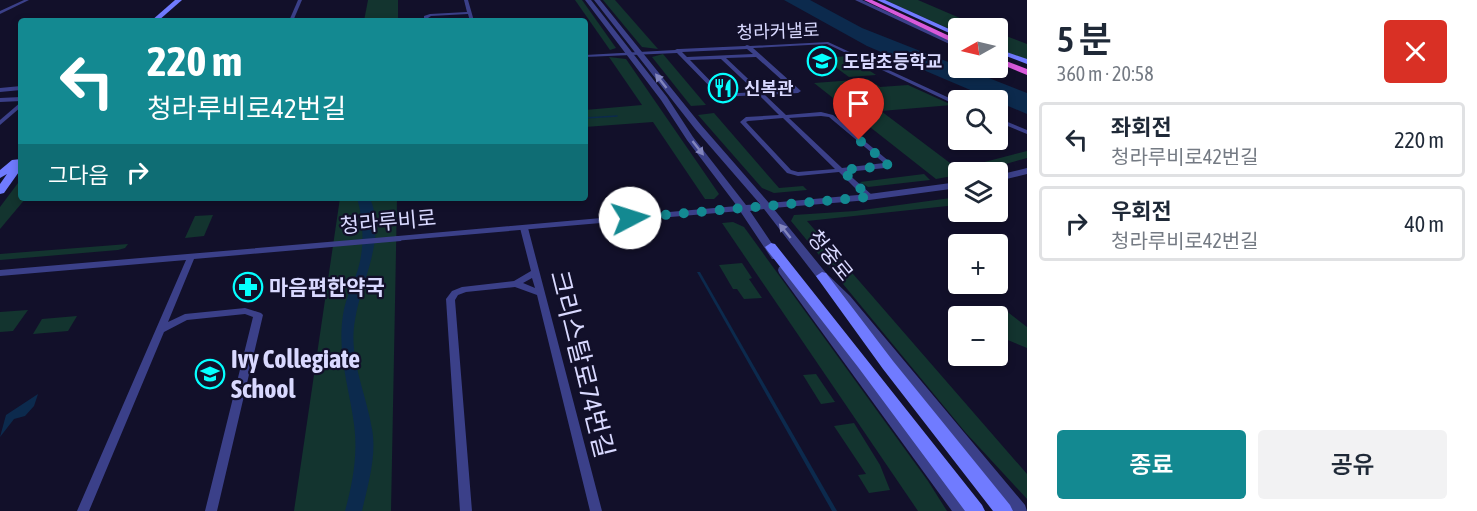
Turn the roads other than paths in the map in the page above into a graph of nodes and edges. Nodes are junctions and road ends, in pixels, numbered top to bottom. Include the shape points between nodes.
1 (27, 0) edge
2 (170, 0) edge
3 (179, 0) edge
4 (300, 0) edge
5 (466, 0) edge
6 (588, 0) edge
7 (597, 0) edge
8 (858, 0) edge
9 (867, 0) edge
10 (874, 0) edge
11 (880, 0) edge
12 (0, 13) edge
13 (162, 13) junction
14 (470, 13) junction
15 (157, 18) edge
16 (293, 18) edge
17 (426, 18) edge
18 (471, 18) edge
19 (948, 32) edge
20 (948, 33) edge
21 (948, 39) edge
22 (948, 40) edge
23 (747, 46) junction
24 (677, 50) junction
25 (639, 52) junction
26 (628, 53) junction
27 (757, 55) junction
28 (588, 56) edge
29 (1008, 56) edge
30 (722, 57) junction
31 (685, 59) junction
32 (1027, 63) edge
33 (1008, 64) edge
34 (1027, 71) edge
35 (18, 88) edge
36 (0, 90) edge
37 (759, 93) junction
38 (18, 99) edge
39 (948, 99) edge
40 (0, 100) edge
41 (18, 107) edge
42 (784, 117) junction
43 (0, 123) edge
44 (1008, 124) edge
45 (1027, 132) edge
46 (18, 162) edge
47 (18, 164) edge
48 (842, 170) junction
49 (1027, 171) edge
50 (0, 175) edge
51 (1008, 176) edge
52 (948, 186) edge
53 (0, 191) edge
54 (869, 197) junction
55 (766, 206) junction
56 (743, 208) junction
57 (524, 228) junction
58 (398, 239) joint
59 (771, 247) junction
60 (191, 257) junction
61 (535, 272) junction
62 (0, 273) edge
63 (822, 276) junction
64 (516, 284) junction
65 (540, 293) junction
66 (169, 308) junction
67 (185, 317) junction
68 (160, 330) junction
69 (83, 511) edge
70 (211, 511) edge
71 (466, 511) edge
72 (596, 511) edge
73 (962, 511) edge
74 (976, 511) edge
75 (1004, 511) edge
76 (1019, 511) edge

1 - 12 street
2 - 13 main road
3 - 13 main road
4 - 16 street
5 - 14 street
6 - 26 street, 청중로
7 - 25 street, 청중로
8 - 22 street
9 - 21 highway
10 - 20 highway
11 - 19 main road
13 - 15 main road
14 - 17 street
14 - 18 street
23 - 24 street, 청라커낼로
23 - 27 street
23 - 39 street, 청라커낼로 via 828,43
24 - 25 street, 청라커낼로
24 - 31 street
25 - 26 street, 청라커낼로
55 -> 25 street, 청중로
26 - 28 street, 청라커낼로
26 -> 56 street, 청중로
27 - 30 street
27 - 37 street via 798,91
29 - 32 highway
30 - 31 street
30 - 37 street, 청라커낼로
31 - 37 street via 722,96
33 - 34 highway
35 - 36 street
37 - 42 street, 청라커낼로
38 - 40 street
41 - 43 street
42 - 48 street, 청라커낼로
42 - 48 street via 742,122 789,172
42 - 48 street via 831,116 888,164
44 - 45 street
46 - 50 main road
47 - 53 main road
48 - 54 street, 청라커낼로
49 - 51 street
52 - 54 street, 청라루비로
54 - 55 street, 청라루비로
55 - 56 street, 청라루비로
63 -> 55 street, 청중로
56 - 57 street, 청라루비로
56 - 59 street, 청중로
57 - 58 street, 청라루비로
57 - 61 street, 크리스탈로74번길
58 - 60 street, 청라루비로
59 - 73 street via 782,268
59 - 74 main road, 청중로
60 - 62 street, 청라루비로
60 - 66 street
61 - 64 street
61 - 65 street, 크리스탈로74번길
63 - 75 main road, 청중로
63 - 76 street via 846,299
64 - 65 street
64 - 71 street, 크리스탈로74번길 via 465,289 455,293 449,302
65 - 72 street, 크리스탈로74번길
66 - 67 street
66 - 68 street
67 - 68 street
67 - 70 street via 251,311 259,319
68 - 69 street

